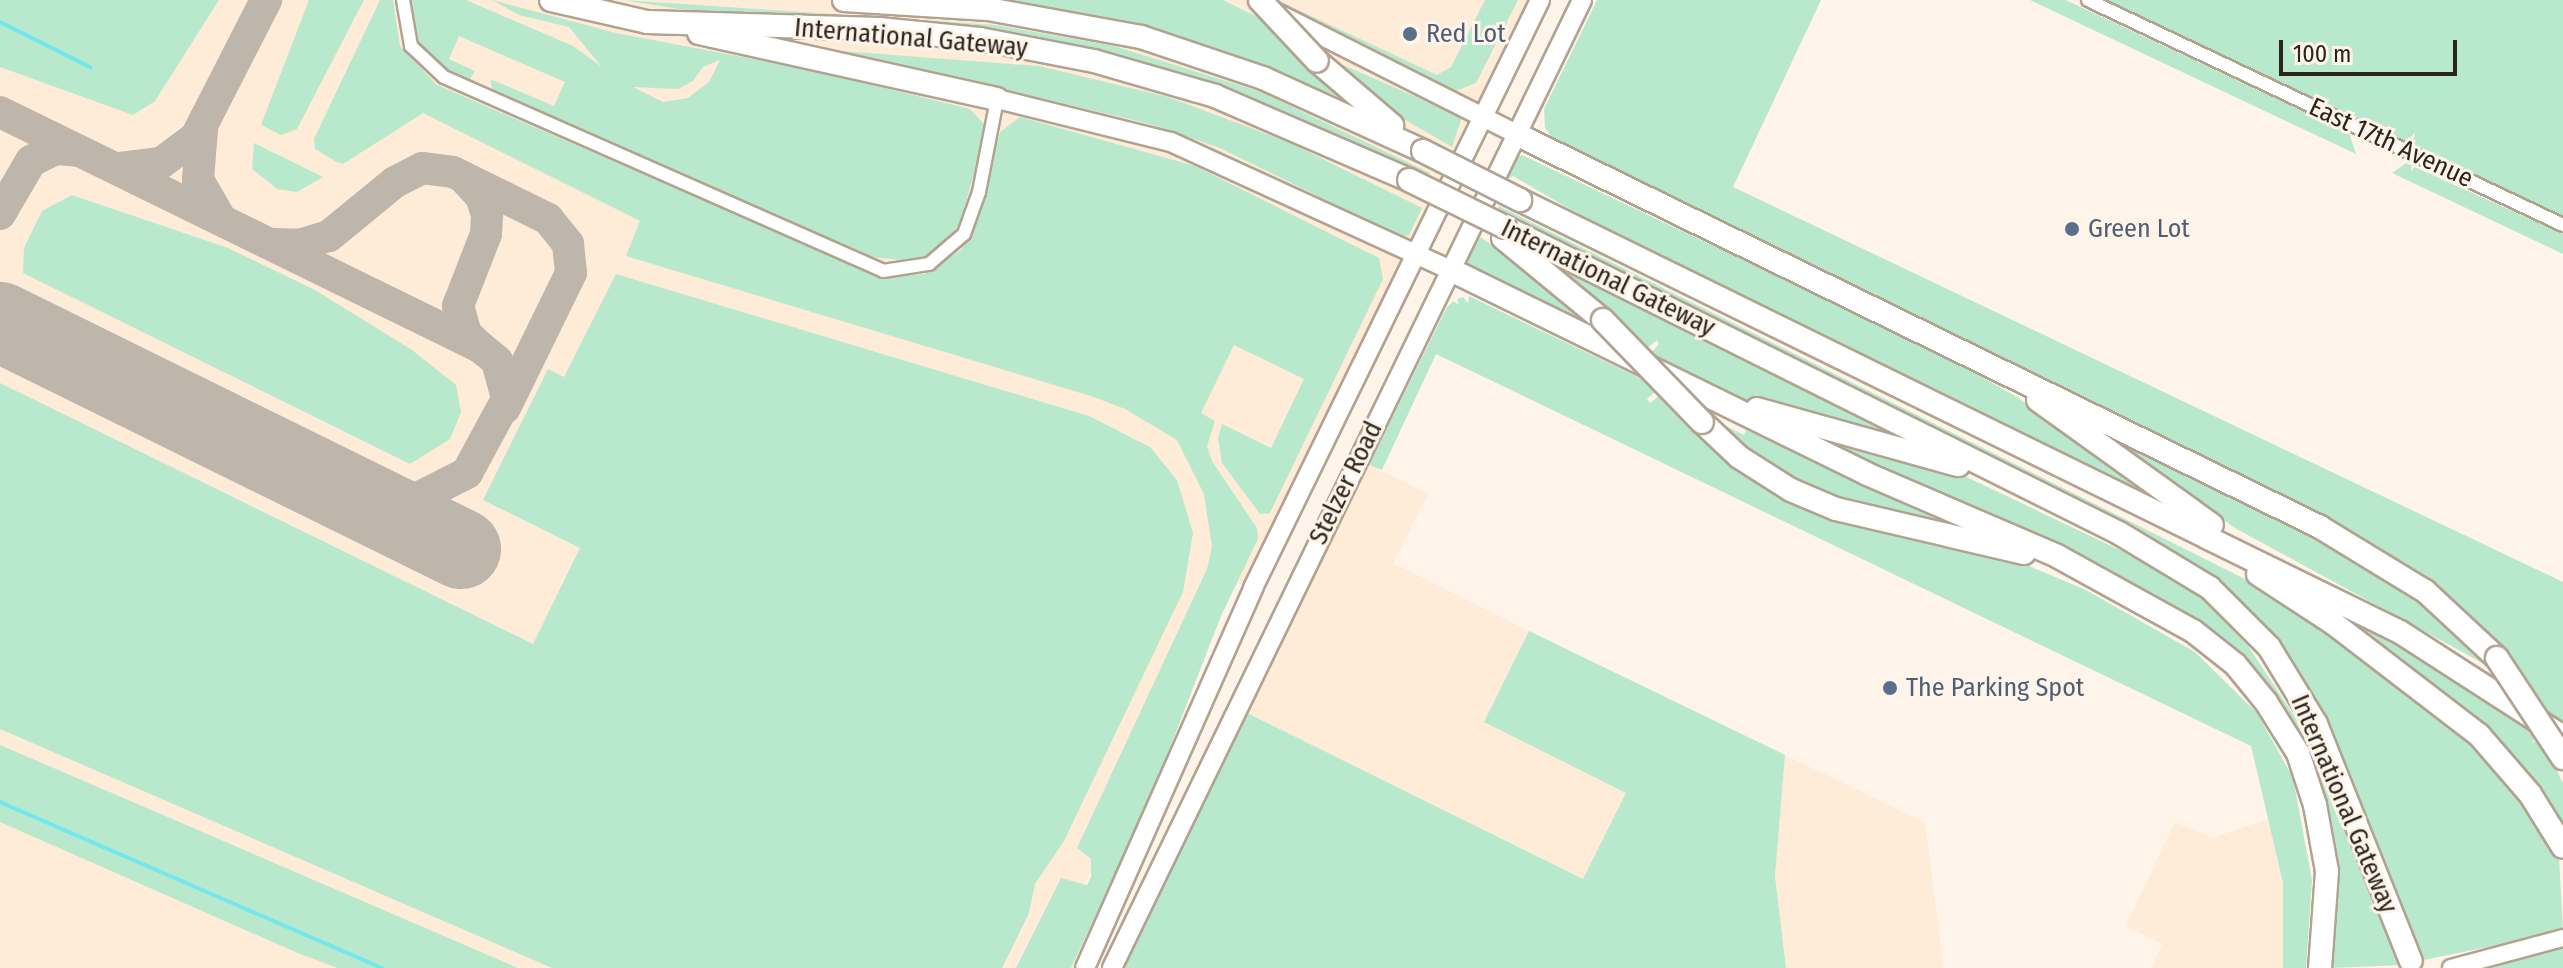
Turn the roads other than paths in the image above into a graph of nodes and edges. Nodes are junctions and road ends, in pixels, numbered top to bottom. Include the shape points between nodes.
1 (403, 0) edge
2 (551, 0) edge
3 (844, 0) edge
4 (1251, 0) edge
5 (1260, 0) edge
6 (1540, 0) edge
7 (1582, 0) edge
8 (2088, 0) edge
9 (647, 22) junction
10 (997, 99) junction
11 (1483, 115) junction
12 (1516, 134) junction
13 (1423, 151) junction
14 (2563, 225) edge
15 (1504, 232) junction
16 (1416, 254) junction
17 (1451, 270) junction
18 (1976, 359) junction
19 (1705, 393) junction
20 (2000, 437) junction
21 (2024, 486) junction
22 (2109, 584) junction
23 (2400, 632) junction
24 (2563, 737) edge
25 (2563, 758) edge
26 (2563, 847) edge
27 (2563, 938) edge
28 (2411, 961) dead end
29 (1085, 968) edge
30 (1112, 968) edge
31 (2320, 968) edge
32 (2451, 968) edge

1 - 10 street via 411,46 444,77 883,271 929,264 964,234 979,192
2 - 9 highway, International Gateway
3 - 13 highway, International Gateway via 988,9 1141,37 1263,78
4 - 11 main road
5 - 13 highway, bridge via 1317,61
6 - 11 main road, Stelzer Road
7 - 12 main road, Stelzer Road
8 - 14 street, East 17th Avenue
9 - 10 highway
9 - 15 highway, International Gateway, bridge via 879,29 1036,49 1157,76 1409,180
10 - 16 main road via 1171,142
11 - 12 main road
11 - 16 main road, Stelzer Road
12 - 17 main road, Stelzer Road
12 - 18 highway
13 - 20 highway, International Gateway, bridge
15 - 21 highway, International Gateway
15 - 22 highway, bridge via 1603,320 1739,457 1836,509 2005,546
16 - 17 main road
16 - 29 main road, Stelzer Road via 1253,588
17 - 19 highway
17 - 30 main road, Stelzer Road
18 - 23 highway via 2225,535
18 - 25 highway, bridge via 2374,556 2425,591 2497,658
19 - 21 highway
19 - 22 highway
20 - 23 highway, International Gateway
20 - 26 highway via 2122,506 2252,570 2333,623 2479,735 2530,794
21 - 28 highway, International Gateway via 2182,568 2269,647 2316,724
22 - 31 highway via 2193,631 2235,664 2298,753 2315,805 2327,871
23 - 24 highway, International Gateway
27 - 32 main road

